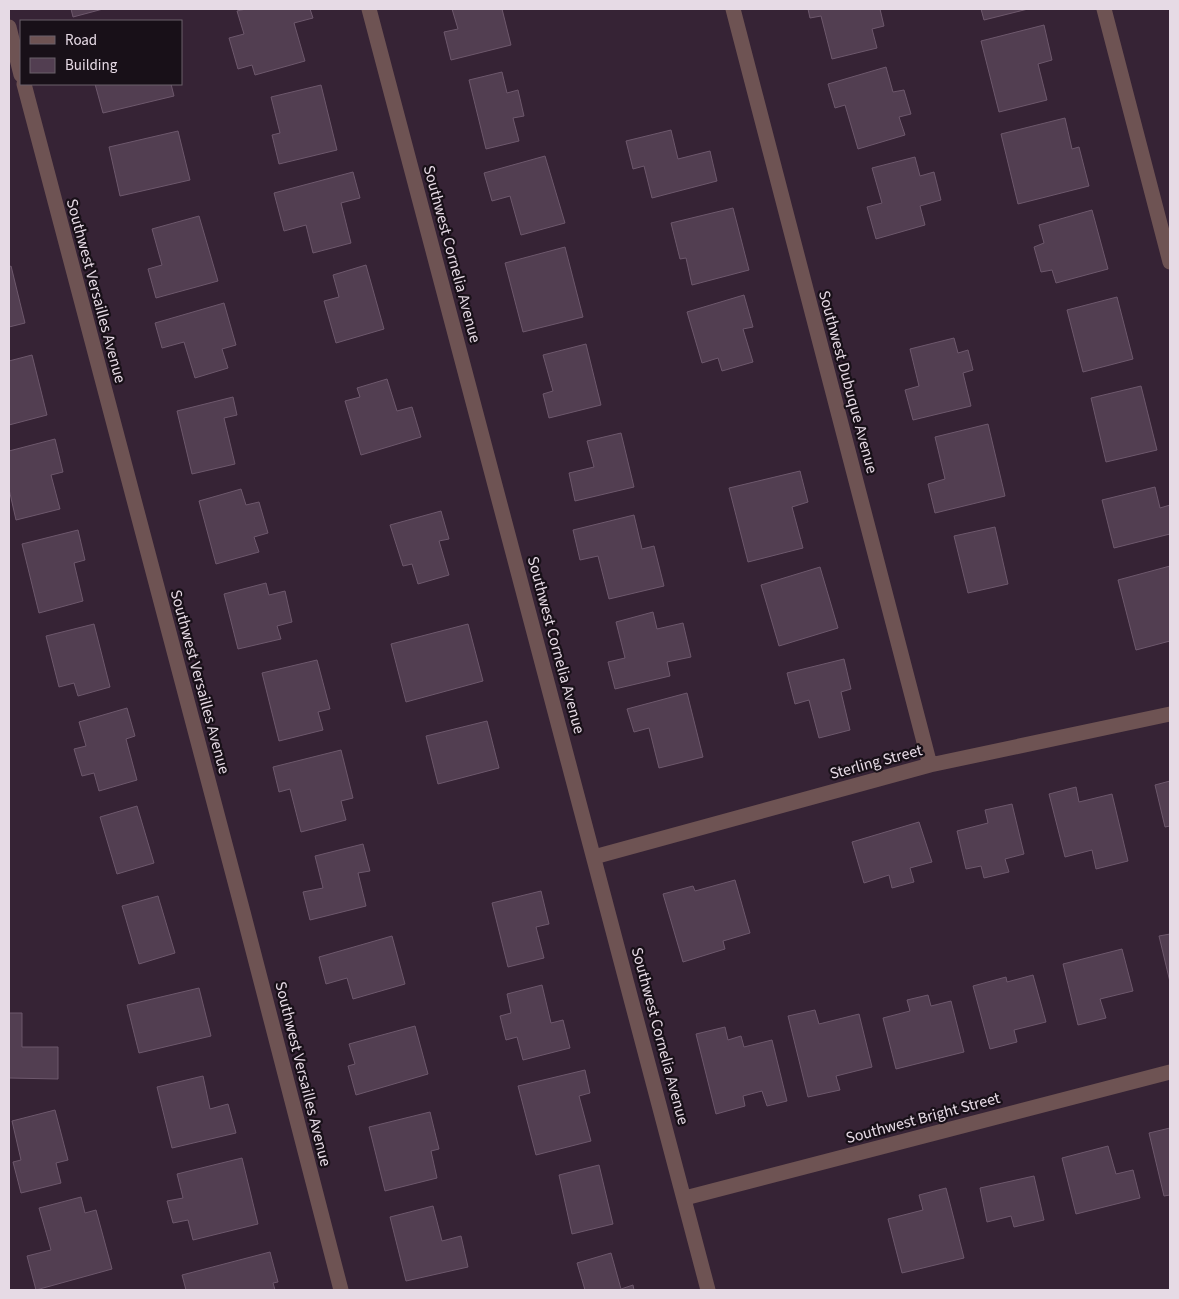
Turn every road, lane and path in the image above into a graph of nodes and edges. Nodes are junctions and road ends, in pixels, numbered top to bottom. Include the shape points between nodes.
1 (369, 9) edge
2 (733, 9) edge
3 (1104, 9) edge
4 (9, 27) edge
5 (20, 71) edge
6 (24, 85) edge
7 (1170, 262) edge
8 (1170, 714) edge
9 (930, 765) junction
10 (594, 857) junction
11 (1170, 1072) edge
12 (685, 1198) junction
13 (341, 1290) edge
14 (708, 1290) edge

1 - 10 street, Southwest Cornelia Avenue
2 - 9 street, Southwest Dubuque Avenue
3 - 7 street
4 - 5 street
6 - 13 street, Southwest Versailles Avenue
8 - 9 street, Sterling Street
9 - 10 street, Sterling Street
10 - 12 street, Southwest Cornelia Avenue
11 - 12 street, Southwest Bright Street
12 - 14 street, Southwest Cornelia Avenue

